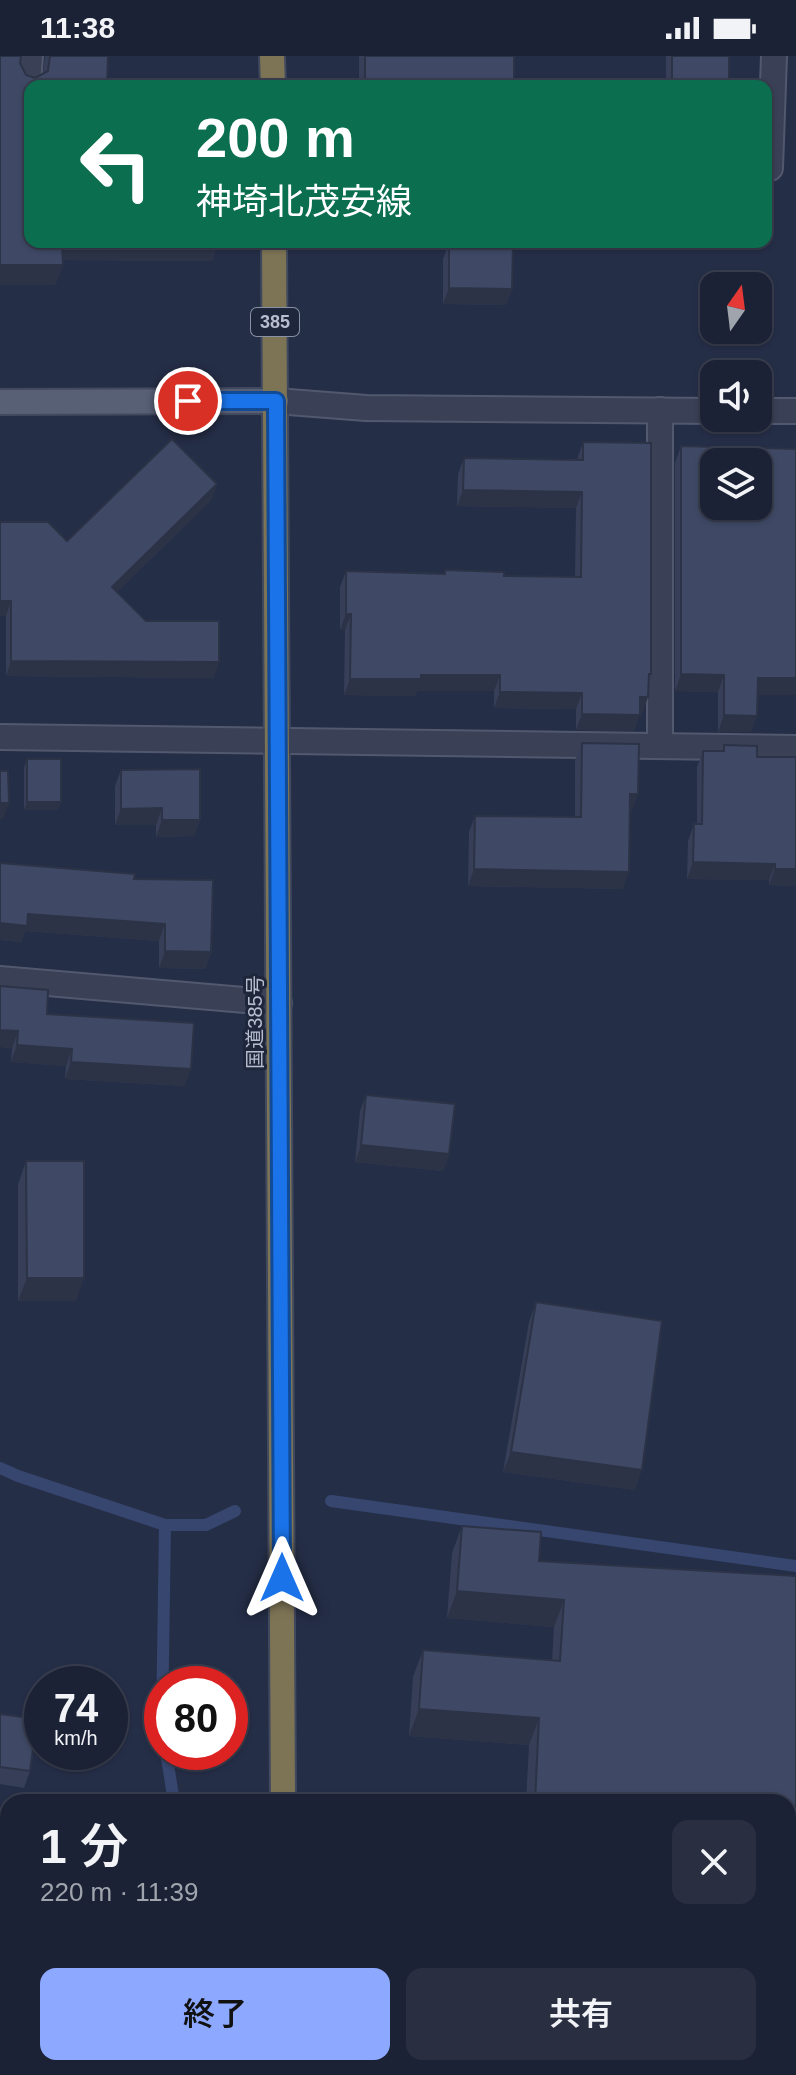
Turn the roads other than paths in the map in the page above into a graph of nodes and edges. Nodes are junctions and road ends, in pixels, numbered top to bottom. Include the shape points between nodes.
1 (30, 56) edge
2 (272, 56) edge
3 (774, 56) edge
4 (28, 80) edge
5 (273, 80) edge
6 (772, 112) edge
7 (274, 248) edge
8 (276, 401) junction
9 (0, 402) edge
10 (660, 410) junction
11 (700, 411) edge
12 (772, 411) edge
13 (796, 411) edge
14 (0, 737) edge
15 (277, 739) junction
16 (660, 746) junction
17 (796, 748) edge
18 (0, 979) edge
19 (279, 1003) junction
20 (283, 1794) edge

1 - 4 street
2 - 5 highway
3 - 6 street
7 - 8 highway, 国道385号 / 385
8 - 9 main road
8 - 10 street via 366,408
8 - 15 highway, 国道385号 / 385
10 - 11 street
10 - 16 street
12 - 13 street
14 - 15 street
15 - 16 street
15 - 19 highway, 国道385号 / 385
16 - 17 street
18 - 19 street
19 - 20 highway, 国道385号 / 385

